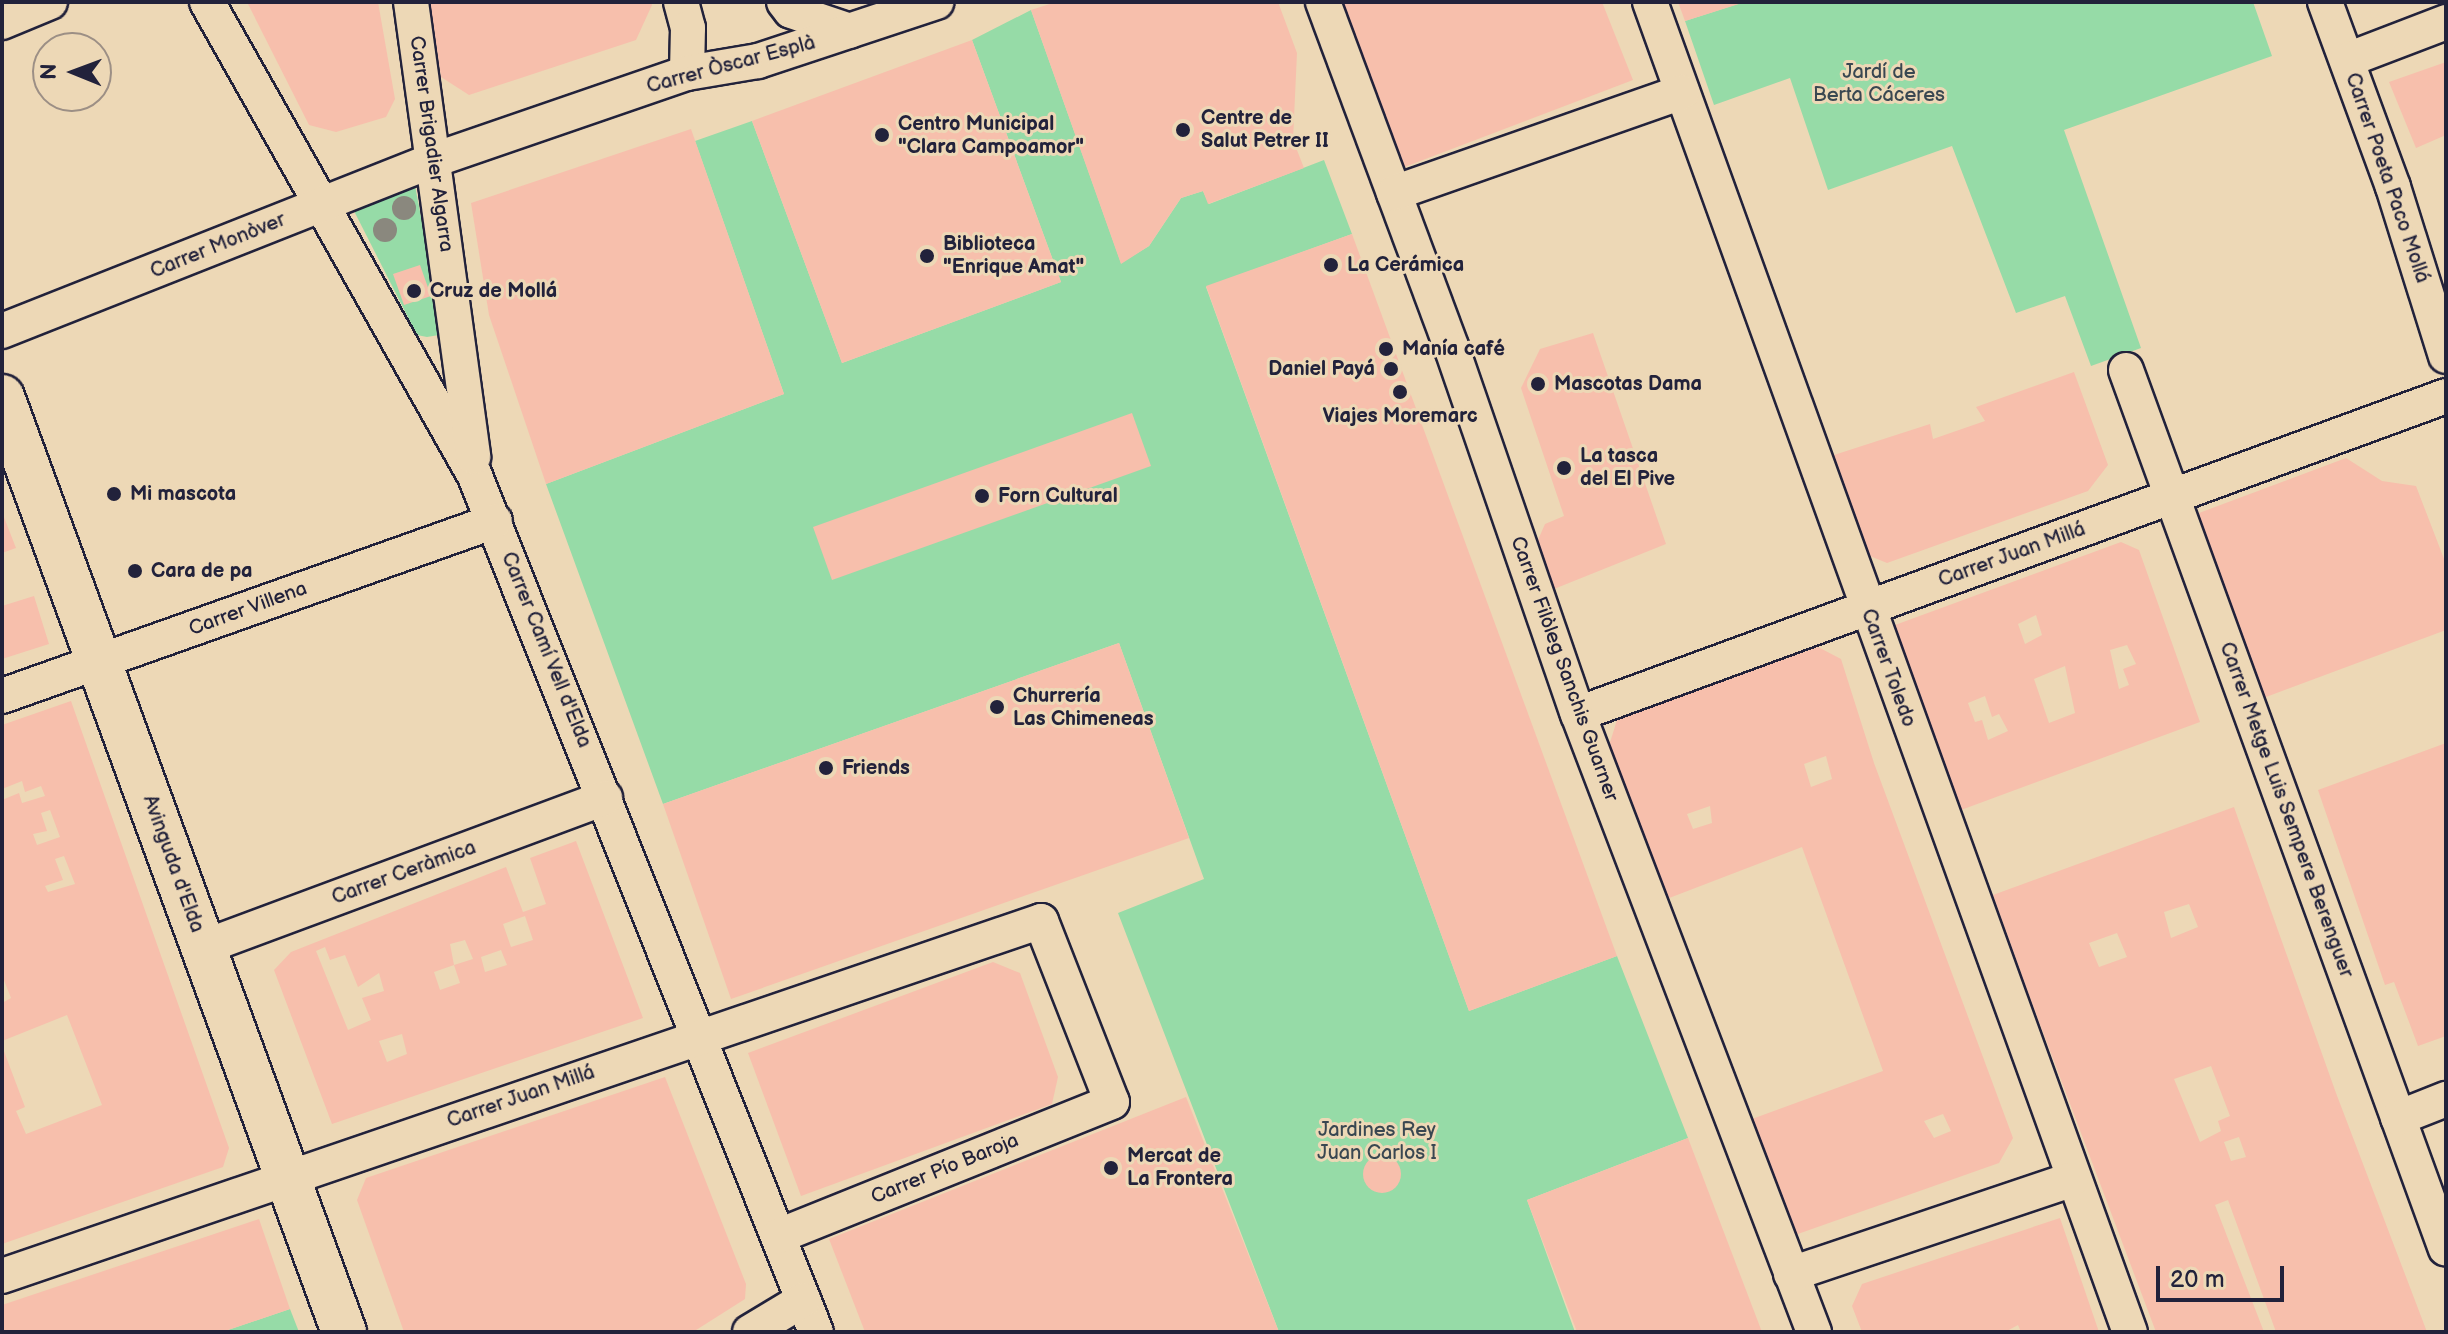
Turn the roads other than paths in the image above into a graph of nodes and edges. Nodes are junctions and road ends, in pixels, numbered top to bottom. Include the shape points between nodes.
1 (50, 2) edge
2 (207, 2) edge
3 (411, 2) edge
4 (681, 2) edge
5 (784, 2) edge
6 (936, 2) edge
7 (1323, 2) edge
8 (1650, 2) edge
9 (2325, 2) edge
10 (2, 22) edge
11 (2446, 22) edge
12 (850, 31) junction
13 (2347, 60) junction
14 (687, 73) junction
15 (1682, 92) junction
16 (434, 160) junction
17 (1394, 193) junction
18 (324, 204) junction
19 (2, 331) edge
20 (2446, 356) edge
21 (2126, 370) dead end
22 (2446, 396) edge
23 (2, 397) edge
24 (475, 476) junction
25 (2172, 496) junction
26 (495, 521) junction
27 (1867, 609) junction
28 (99, 662) junction
29 (2, 696) edge
30 (1578, 714) junction
31 (605, 798) junction
32 (204, 947) junction
33 (698, 1035) junction
34 (2446, 1099) edge
35 (1112, 1102) joint
36 (2398, 1118) junction
37 (288, 1178) junction
38 (2071, 1180) junction
39 (778, 1236) junction
40 (2446, 1249) edge
41 (1791, 1274) junction
42 (2, 1276) edge
43 (803, 1300) junction
44 (344, 1332) edge
45 (750, 1332) edge
46 (816, 1332) edge
47 (1814, 1332) edge
48 (2130, 1332) edge

1 - 10 street
2 - 18 street, Carrer Camí Vell d'Elda
3 - 16 street, Carrer Brigadier Algarra
4 - 14 street via 688,28
5 - 12 street via 791,11
6 - 12 street, Carrer Òscar Esplà
7 - 17 street, Carrer Filòleg Sanchis Guarner
8 - 15 street, Carrer Toledo
9 - 13 street, Carrer Poeta Paco Mollá
11 - 13 street
12 - 14 street, Carrer Òscar Esplà via 758,61
13 - 20 street, Carrer Poeta Paco Mollá
14 - 16 street, Carrer Òscar Esplà
15 - 17 street
15 - 27 street, Carrer Toledo
16 - 18 street, Carrer Monòver
16 - 24 street, Carrer Brigadier Algarra
17 - 30 street, Carrer Filòleg Sanchis Guarner
18 - 19 street, Carrer Monòver
18 - 24 street, Carrer Camí Vell d'Elda
21 - 25 street, Carrer Metge Luis Sempere Berenguer
22 - 25 street, Carrer Juan Millá
23 - 28 street, Avinguda d'Elda
24 - 26 street, Carrer Camí Vell d'Elda
25 - 27 street, Carrer Juan Millá
25 - 36 street, Carrer Metge Luis Sempere Berenguer
26 - 28 street, Carrer Villena
26 - 31 street, Carrer Camí Vell d'Elda
27 - 30 street, Carrer Juan Millá
27 - 38 street, Carrer Toledo
28 - 29 street, Carrer Villena
28 - 32 street, Avinguda d'Elda
30 - 41 street, Carrer Filòleg Sanchis Guarner
31 - 32 street, Carrer Ceràmica
31 - 33 street, Carrer Camí Vell d'Elda
32 - 37 street, Avinguda d'Elda
33 - 35 street, Carrer Juan Millá via 732,1029 1041,921
33 - 37 street, Carrer Juan Millá
33 - 39 street, Carrer Camí Vell d'Elda
34 - 36 street
35 - 39 street, Carrer Pío Baroja
36 - 40 street, Carrer Metge Luis Sempere Berenguer
37 - 42 street, Carrer Juan Millá
37 - 44 street, Avinguda d'Elda
38 - 41 street
38 - 48 street, Carrer Toledo
39 - 43 street, Carrer Camí Vell d'Elda
41 - 47 street, Carrer Filòleg Sanchis Guarner
43 - 45 street
43 - 46 street, Carrer Camí Vell d'Elda

